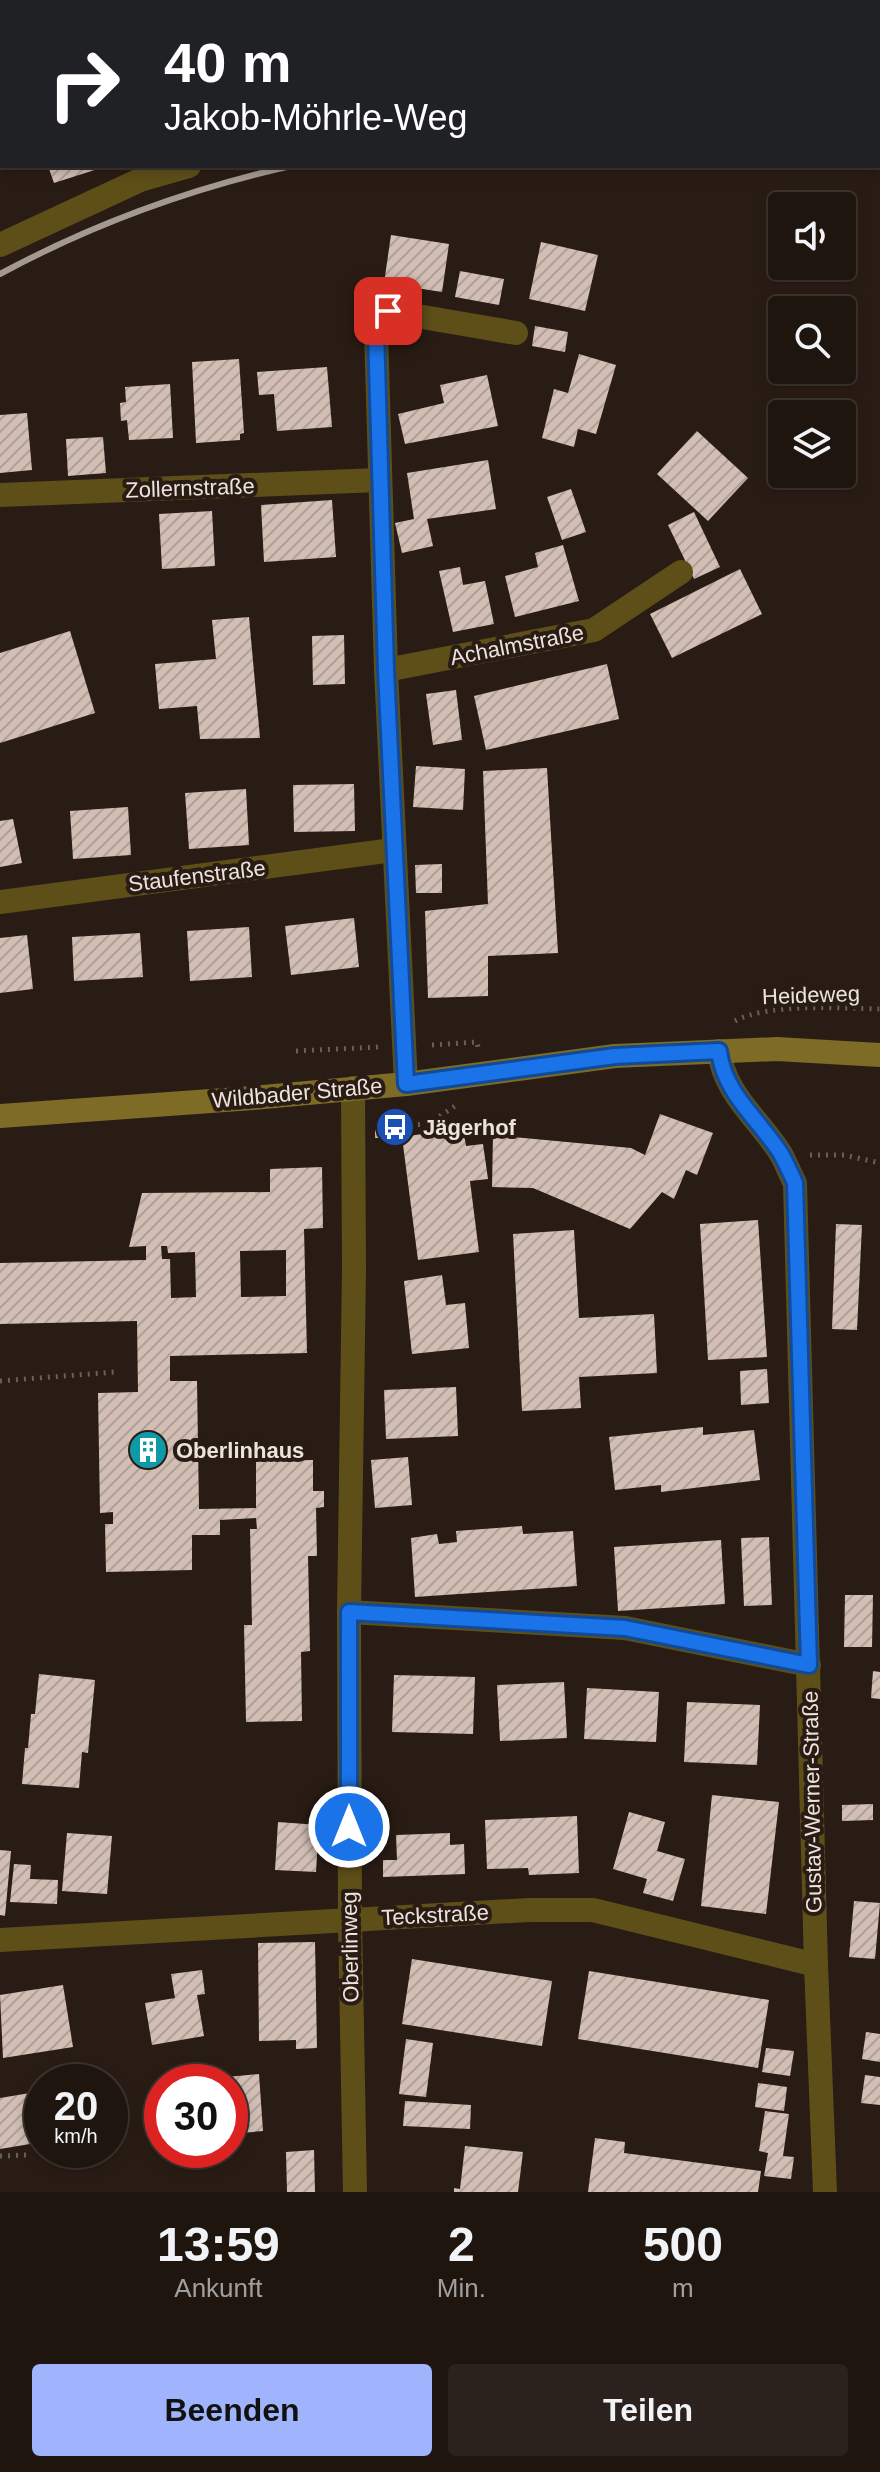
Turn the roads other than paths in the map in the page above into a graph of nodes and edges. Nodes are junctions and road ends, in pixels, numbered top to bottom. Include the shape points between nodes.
1 (182, 168) edge
2 (0, 245) edge
3 (516, 333) dead end
4 (379, 480) junction
5 (0, 495) edge
6 (681, 572) dead end
7 (386, 670) junction
8 (393, 850) junction
9 (0, 902) edge
10 (719, 1051) junction
11 (880, 1055) edge
12 (406, 1084) junction
13 (353, 1088) junction
14 (0, 1116) edge
15 (349, 1612) junction
16 (809, 1665) junction
17 (350, 1919) junction
18 (0, 1940) edge
19 (816, 1965) junction
20 (355, 2192) edge
21 (825, 2192) edge

1 - 2 street via 140,180
3 - 4 street via 388,311 380,317
4 - 5 street, Zollernstraße
4 - 7 street
6 - 7 street, Achalmstraße via 594,630
7 - 8 street
8 - 9 street, Staufenstraße
8 - 12 street
10 - 11 main road, Wildbader Straße
10 - 12 main road, Wildbader Straße via 615,1056
10 - 16 street, Gustav-Werner-Straße via 732,1093 781,1155 795,1183
12 - 13 main road, Wildbader Straße
13 - 14 main road, Wildbader Straße
13 - 15 street, Oberlinweg
15 - 16 street via 625,1628
15 - 17 street, Oberlinweg
16 - 19 street, Gustav-Werner-Straße
17 - 18 street, Teckstraße
17 - 19 street, Teckstraße via 593,1910
17 - 20 street, Oberlinweg
19 - 21 street, Gustav-Werner-Straße

